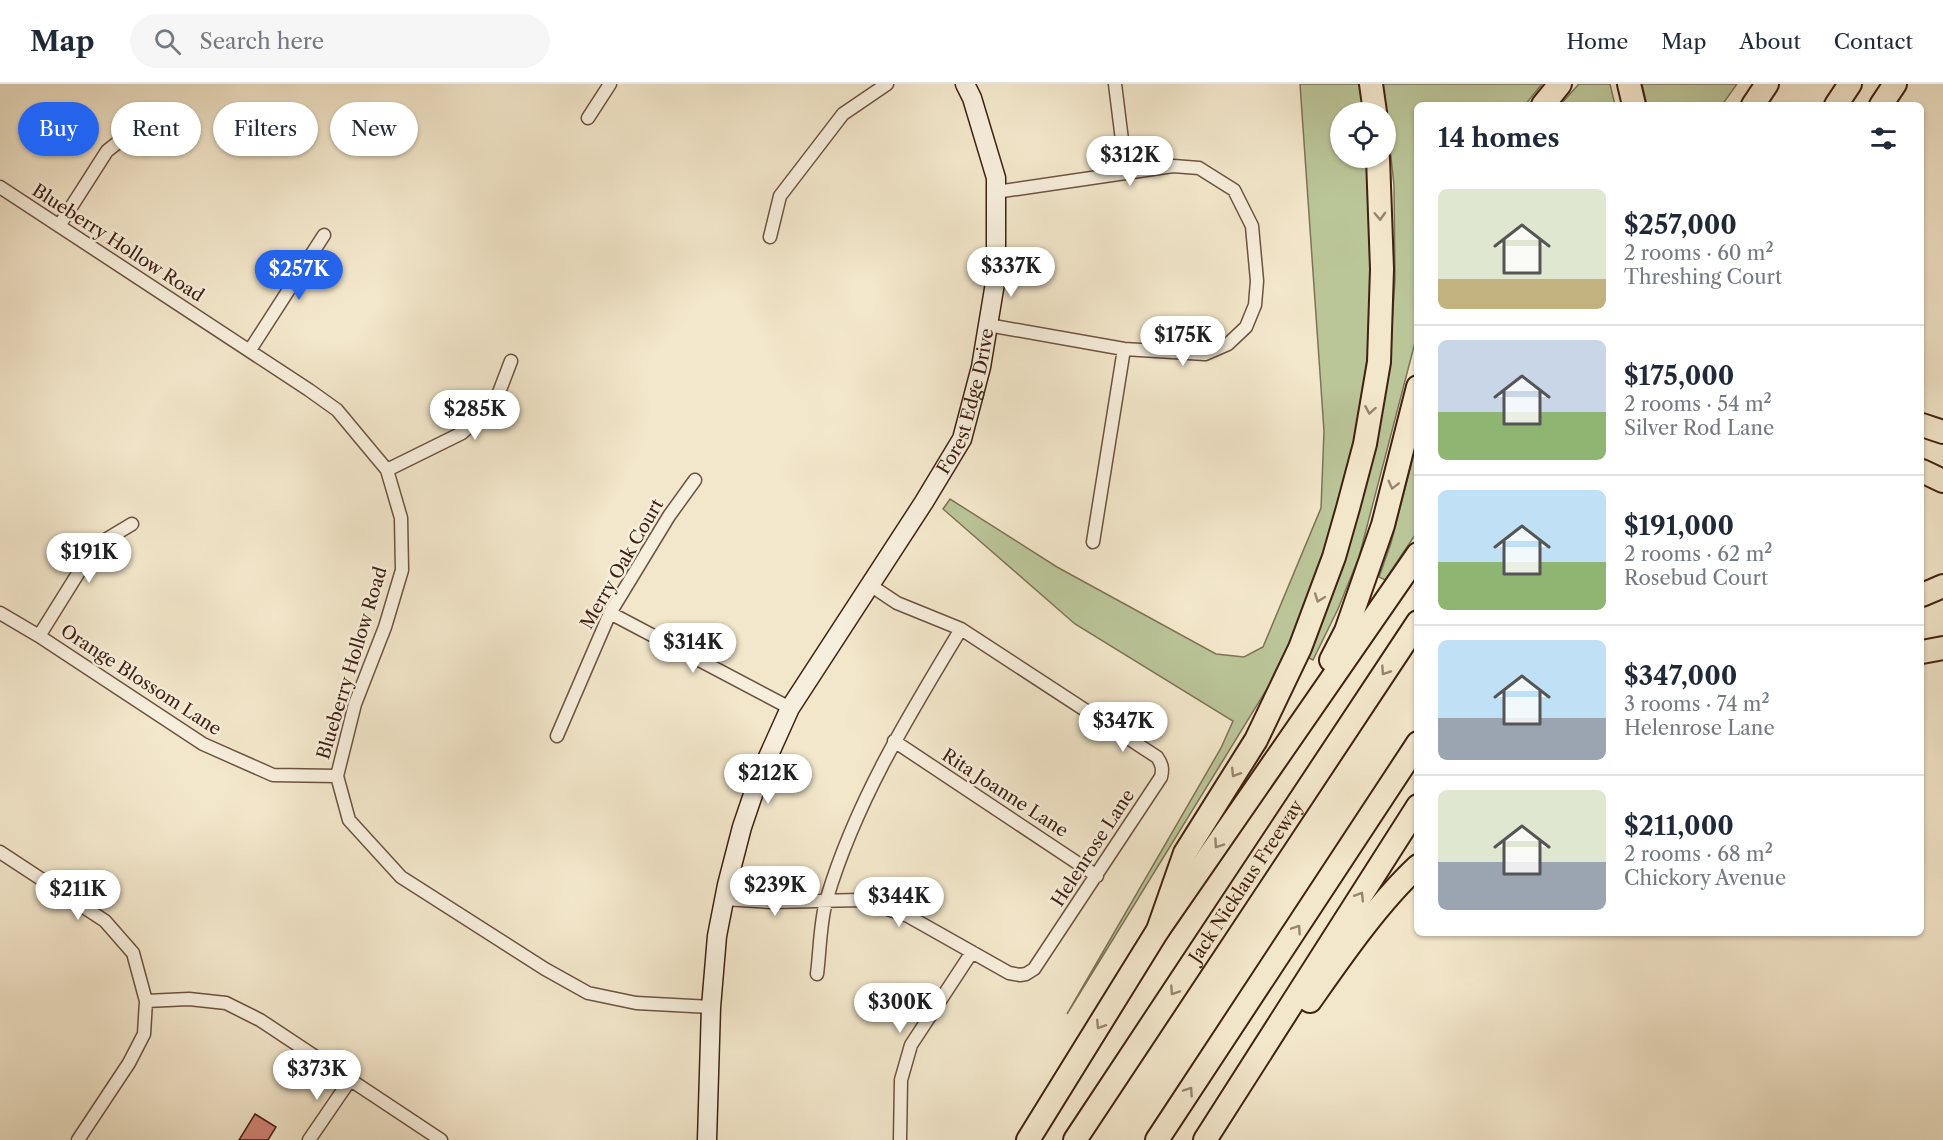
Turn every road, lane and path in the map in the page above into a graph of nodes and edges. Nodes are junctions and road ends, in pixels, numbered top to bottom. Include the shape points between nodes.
1 (610, 84) edge
2 (887, 84) edge
3 (965, 84) edge
4 (1115, 84) edge
5 (1371, 84) edge
6 (1560, 84) edge
7 (1629, 84) edge
8 (1850, 84) edge
9 (1374, 102) edge
10 (1545, 102) edge
11 (1633, 102) edge
12 (1838, 102) edge
13 (588, 118) dead end
14 (111, 148) edge
15 (1378, 168) edge
16 (1126, 172) junction
17 (0, 187) edge
18 (996, 192) junction
19 (59, 226) junction
20 (324, 235) dead end
21 (770, 237) dead end
22 (988, 325) junction
23 (1124, 349) junction
24 (250, 350) junction
25 (511, 361) dead end
26 (1414, 403) edge
27 (1924, 425) edge
28 (1943, 432) edge
29 (387, 470) junction
30 (1924, 472) edge
31 (695, 480) dead end
32 (1943, 481) edge
33 (132, 524) dead end
34 (1093, 542) dead end
35 (1414, 560) edge
36 (870, 585) junction
37 (1943, 586) edge
38 (1924, 595) edge
39 (0, 613) edge
40 (610, 613) junction
41 (1414, 628) edge
42 (961, 629) junction
43 (39, 636) junction
44 (1943, 648) edge
45 (1924, 652) edge
46 (790, 708) junction
47 (557, 736) dead end
48 (894, 741) junction
49 (1288, 744) junction
50 (1414, 749) edge
51 (337, 776) junction
52 (1414, 812) edge
53 (0, 852) edge
54 (1414, 870) edge
55 (1097, 876) junction
56 (724, 899) junction
57 (826, 900) junction
58 (1158, 930) junction
59 (972, 952) junction
60 (817, 974) dead end
61 (146, 1000) junction
62 (711, 1007) junction
63 (350, 1080) junction
64 (78, 1140) edge
65 (309, 1140) edge
66 (441, 1140) edge
67 (707, 1140) edge
68 (900, 1140) edge
69 (1028, 1140) edge
70 (1075, 1140) edge
71 (1157, 1140) edge
72 (1204, 1140) edge
73 (1212, 1140) edge

1 - 13 street
2 - 21 street via 843,114 780,196
3 - 18 street, Forest Edge Drive via 996,178
4 - 16 street
5 - 9 highway
6 - 10 highway
7 - 11 highway
8 - 12 highway
14 - 19 street
15 -> 58 highway via 1382,269 1378,362 1365,444 1334,557 1300,648 1256,740 1185,853
16 - 18 street
16 - 23 street via 1173,166 1199,168 1234,189 1252,226 1257,281 1255,304 1246,327 1228,344 1205,354
17 - 19 street, Blueberry Hollow Road
18 - 22 street, Forest Edge Drive via 996,278
19 - 24 street, Blueberry Hollow Road
20 - 24 street
22 - 23 street
22 - 36 street, Forest Edge Drive via 962,439
23 - 34 street
24 - 29 street, Blueberry Hollow Road via 337,410
25 - 29 street via 495,403 462,433
26 -> 49 highway via 1383,525 1346,631
27 - 28 highway
29 - 51 street, Blueberry Hollow Road via 401,518 402,570 355,704
30 - 32 highway
31 - 40 street, Merry Oak Court
33 - 43 street via 107,539 87,560
35 - 49 highway
36 - 42 street, Helenrose Lane via 897,603
36 - 46 street, Forest Edge Drive
37 - 38 highway
39 - 43 street, Orange Blossom Lane
40 - 46 street
40 - 47 street, Merry Oak Court
41 -> 70 highway, Jack Nicklaus Freeway
42 - 48 street
42 - 55 street, Helenrose Lane via 1161,763 1161,777
43 - 51 street, Orange Blossom Lane via 203,744 273,775
44 - 45 highway
46 - 56 street, Forest Edge Drive via 759,777
48 - 55 street, Rita Joanne Lane
48 - 57 street via 861,807
49 -> 58 highway
71 -> 50 highway
51 - 62 street, Blueberry Hollow Road via 349,820 401,877 545,969 588,993 636,1003
72 -> 52 highway
53 - 61 street via 105,921 133,953
54 - 73 highway via 1343,954
55 - 59 street, Helenrose Lane via 1034,969 1020,975 1009,973
56 - 57 street, Helenrose Lane
56 - 62 street, Forest Edge Drive
57 - 59 street, Helenrose Lane via 860,900 908,916
57 - 60 street
58 -> 69 highway
59 - 68 street via 910,1045 901,1080
61 - 63 street via 226,1003 260,1020
61 - 64 street via 144,1034
62 - 67 street, Forest Edge Drive
63 - 65 street
63 - 66 street

